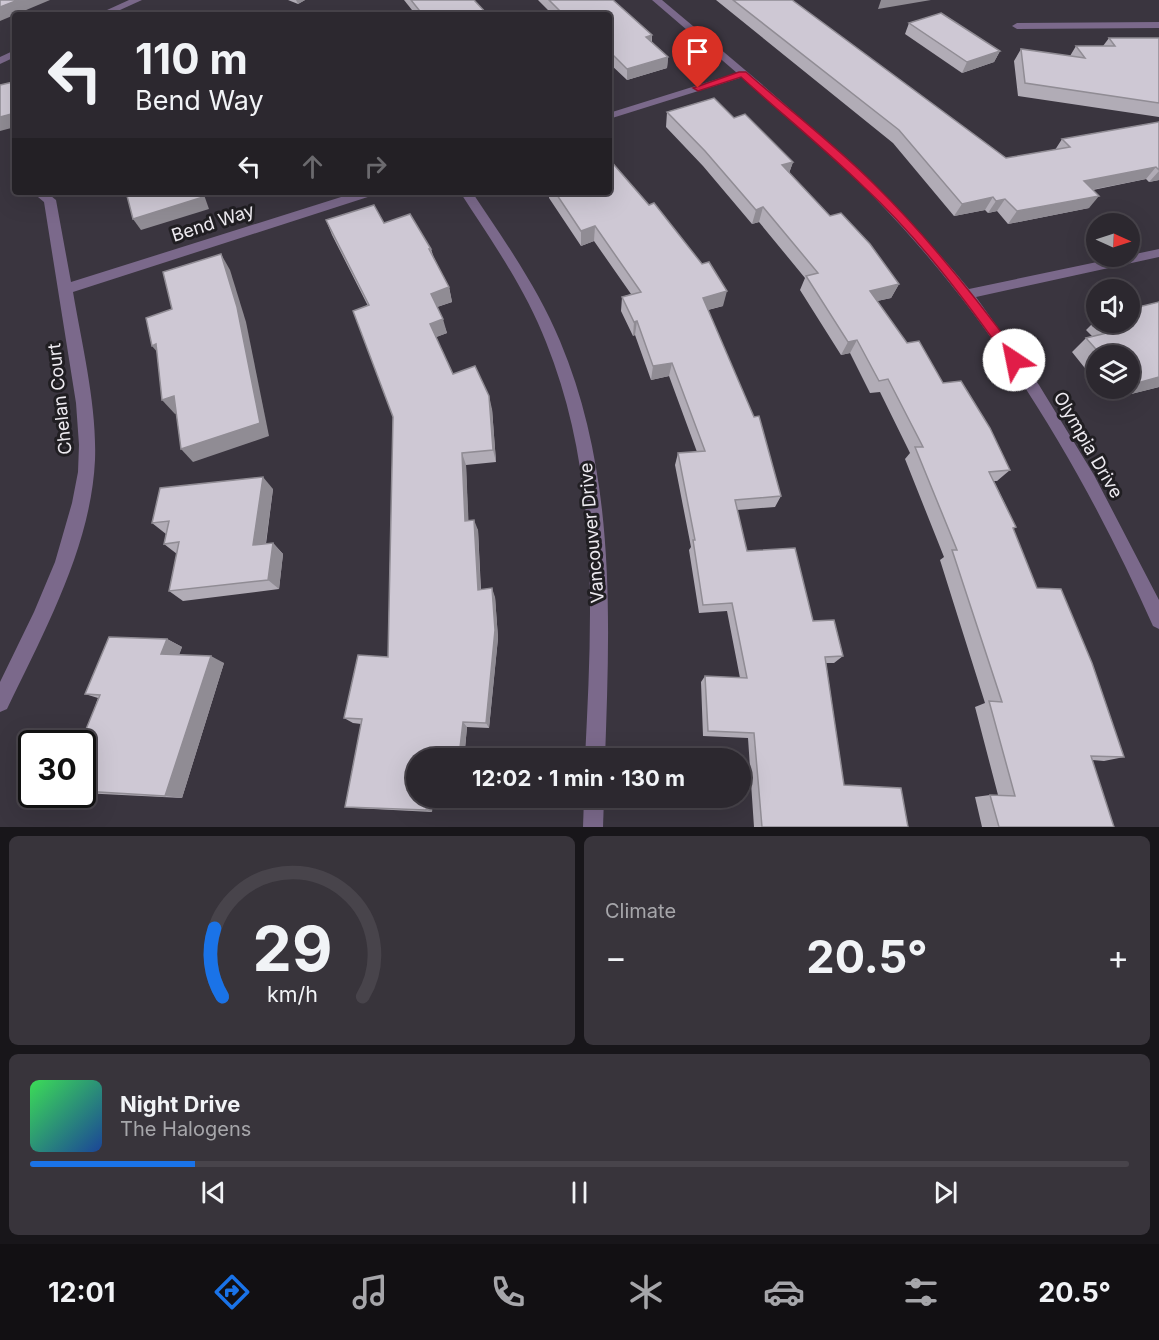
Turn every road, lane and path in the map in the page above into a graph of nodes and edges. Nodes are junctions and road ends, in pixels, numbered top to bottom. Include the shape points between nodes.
1 (136, 0) edge
2 (657, 0) edge
3 (108, 12) edge
4 (1159, 25) edge
5 (1017, 26) dead end
6 (743, 74) junction
7 (612, 115) edge
8 (42, 195) edge
9 (361, 195) edge
10 (468, 195) edge
11 (1159, 253) edge
12 (66, 289) junction
13 (967, 294) junction
14 (1159, 620) edge
15 (0, 702) edge
16 (595, 748) edge
17 (594, 808) edge
18 (593, 827) edge

1 - 3 street
2 - 6 street, Olympia Drive
4 - 5 street
6 - 7 street
6 - 13 street, Olympia Drive via 869,184
8 - 12 street, Chelan Court via 50,200
9 - 12 street, Bend Way
10 - 16 street, Vancouver Drive via 525,284 553,342 576,410 592,490 600,586
11 - 13 street
12 - 15 street, Chelan Court via 85,418 86,470 75,531 53,593
13 - 14 street, Olympia Drive via 1038,394 1087,475
17 - 18 street

